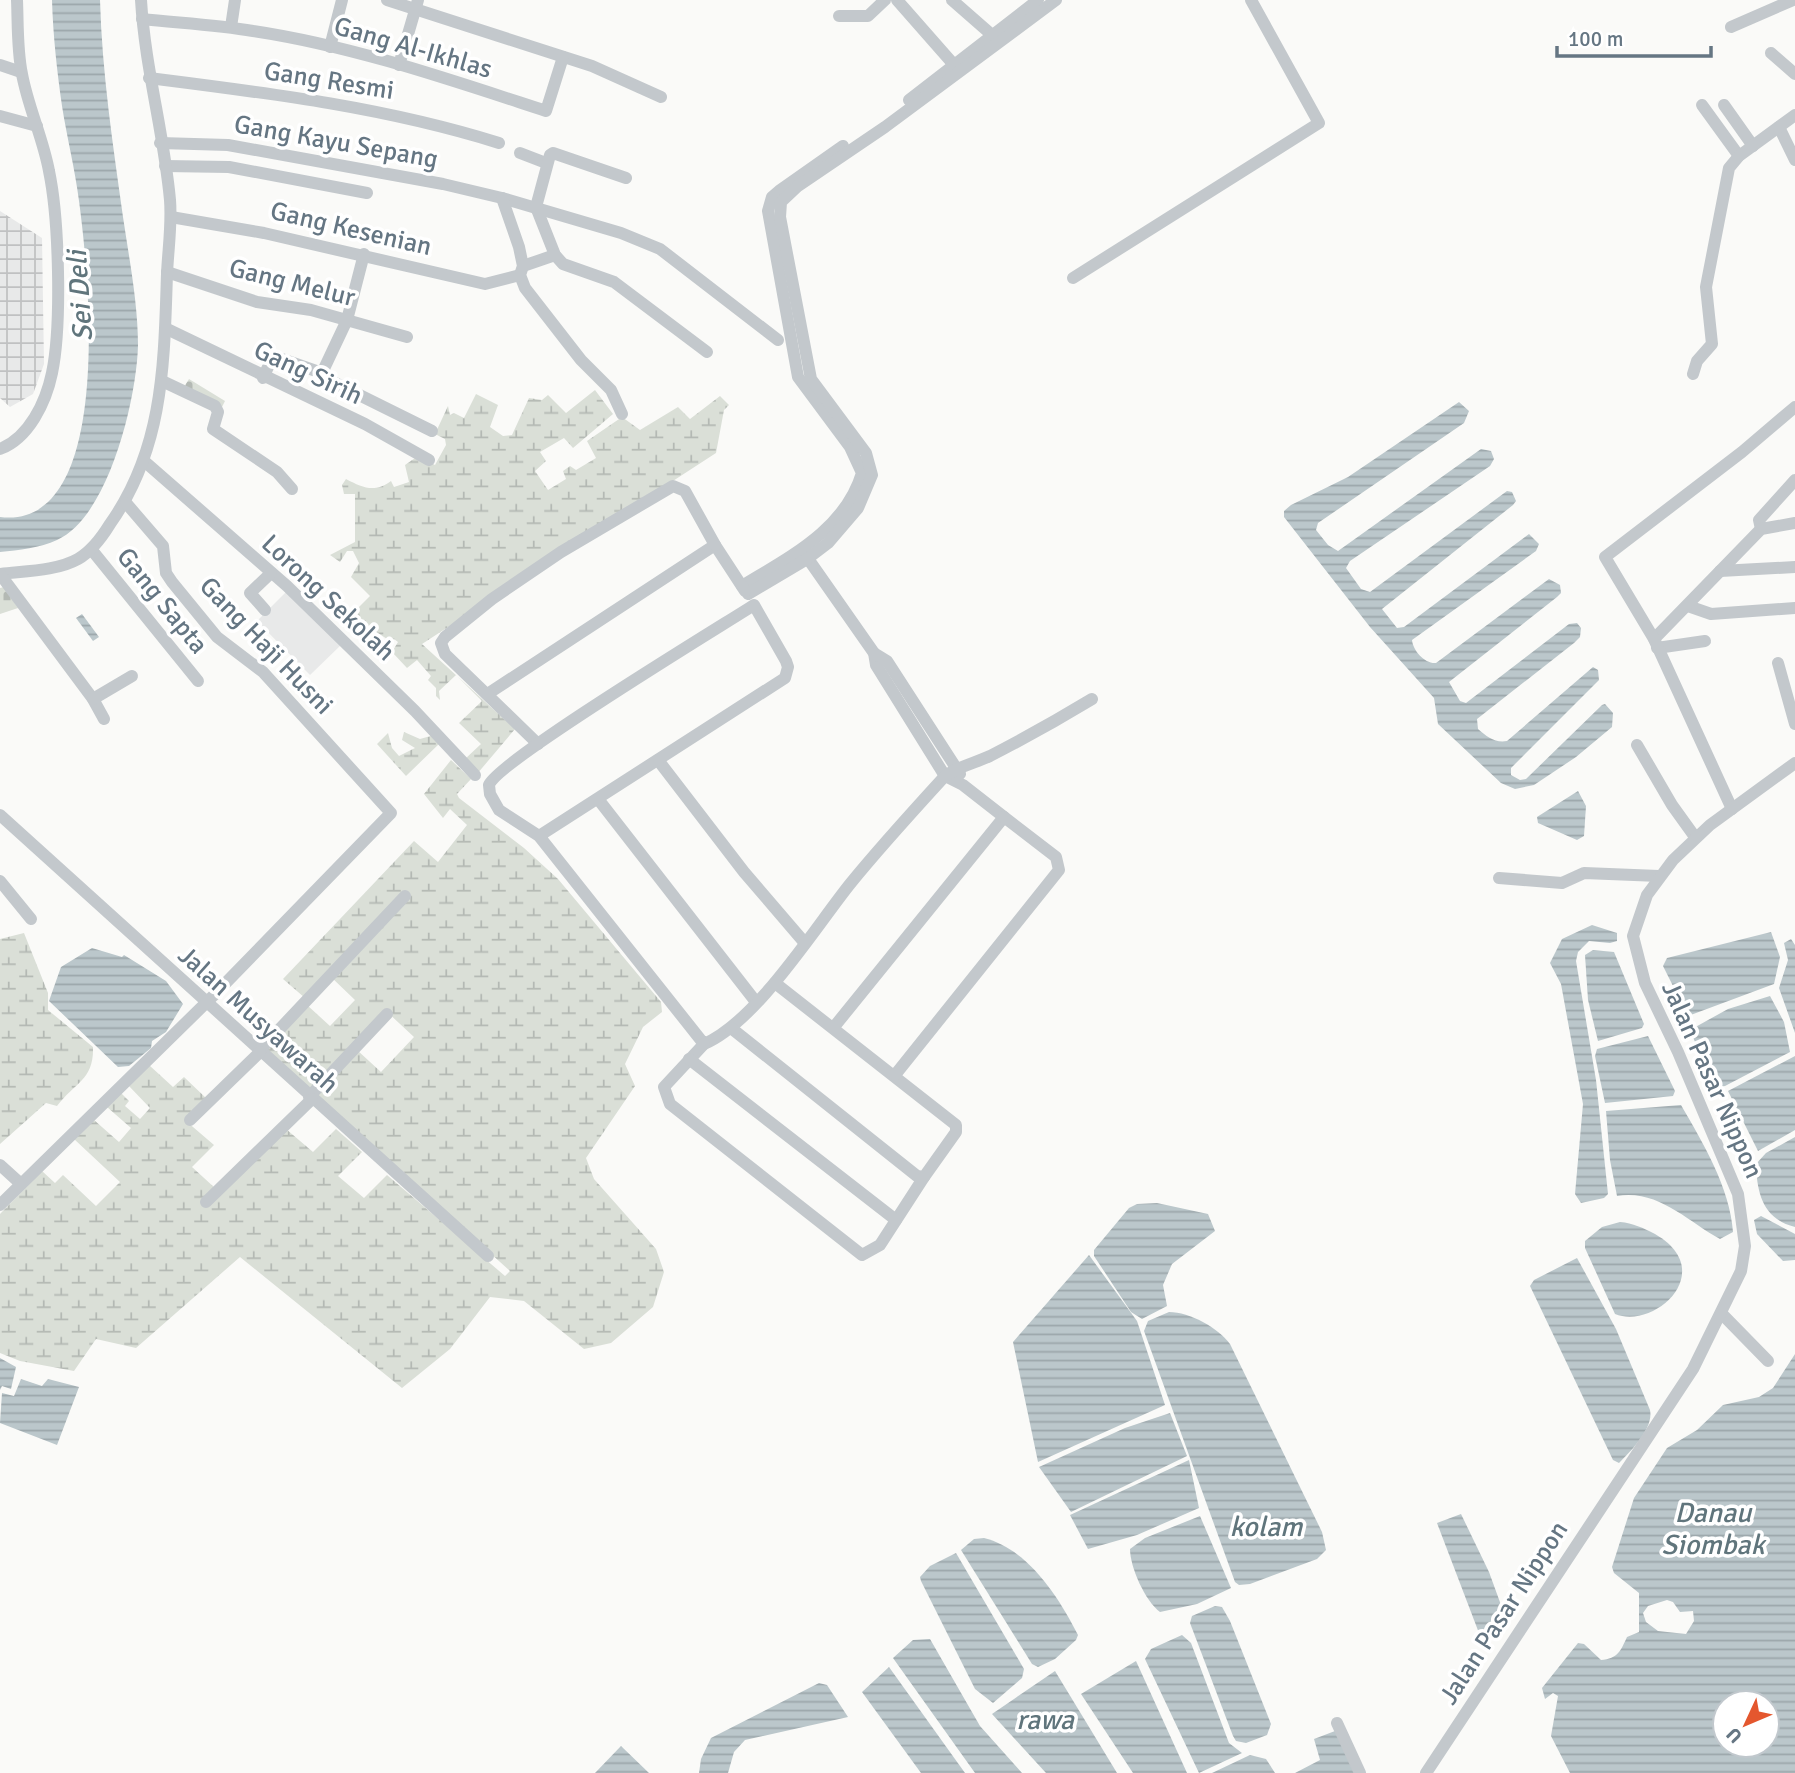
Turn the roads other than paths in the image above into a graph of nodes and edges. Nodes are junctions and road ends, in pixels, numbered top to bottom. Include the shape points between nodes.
1 (17, 0) edge
2 (141, 0) edge
3 (235, 0) edge
4 (342, 0) edge
5 (387, 0) edge
6 (885, 0) edge
7 (897, 0) edge
8 (952, 0) edge
9 (1251, 0) edge
10 (1793, 0) edge
11 (1038, 3) edge
12 (416, 4) edge
13 (839, 16) dead end
14 (142, 19) junction
15 (231, 27) junction
16 (1731, 27) dead end
17 (992, 35) junction
18 (330, 47) junction
19 (1771, 52) dead end
20 (563, 57) junction
21 (0, 65) edge
22 (399, 65) junction
23 (955, 66) junction
24 (21, 72) junction
25 (1795, 74) edge
26 (149, 78) junction
27 (661, 97) dead end
28 (916, 100) junction
29 (1702, 105) dead end
30 (1724, 105) dead end
31 (1795, 115) edge
32 (0, 116) edge
33 (37, 126) junction
34 (1779, 128) junction
35 (160, 143) junction
36 (499, 143) dead end
37 (1753, 146) junction
38 (520, 153) dead end
39 (1738, 156) junction
40 (1795, 160) edge
41 (546, 163) junction
42 (165, 166) junction
43 (626, 178) dead end
44 (367, 193) dead end
45 (502, 198) junction
46 (536, 207) junction
47 (171, 217) junction
48 (364, 254) junction
49 (555, 255) junction
50 (521, 270) junction
51 (167, 272) junction
52 (1073, 278) dead end
53 (347, 320) junction
54 (167, 329) junction
55 (407, 337) dead end
56 (778, 340) dead end
57 (707, 352) dead end
58 (322, 373) junction
59 (1693, 374) dead end
60 (262, 377) junction
61 (162, 381) junction
62 (1795, 407) edge
63 (622, 414) dead end
64 (432, 431) dead end
65 (0, 449) edge
66 (429, 460) dead end
67 (144, 461) junction
68 (1795, 480) edge
69 (292, 489) dead end
70 (125, 503) junction
71 (1795, 523) edge
72 (1761, 528) junction
73 (715, 545) junction
74 (90, 549) junction
75 (805, 555) junction
76 (1795, 567) edge
77 (1720, 571) junction
78 (271, 573) junction
79 (0, 574) edge
80 (748, 595) junction
81 (1688, 606) junction
82 (1795, 608) edge
83 (265, 610) dead end
84 (1705, 642) dead end
85 (1656, 643) junction
86 (874, 653) junction
87 (1778, 663) dead end
88 (132, 676) dead end
89 (198, 681) dead end
90 (488, 693) junction
91 (93, 699) junction
92 (1092, 699) dead end
93 (104, 719) dead end
94 (1795, 724) edge
95 (538, 744) junction
96 (944, 745) junction
97 (1637, 745) dead end
98 (931, 754) junction
99 (658, 760) junction
100 (1795, 763) edge
101 (958, 767) junction
102 (475, 775) dead end
103 (945, 776) junction
104 (963, 785) junction
105 (598, 799) junction
106 (1732, 809) junction
107 (0, 815) edge
108 (1004, 817) junction
109 (539, 836) junction
110 (1695, 837) junction
111 (1659, 876) junction
112 (1499, 878) dead end
113 (0, 881) edge
114 (405, 896) dead end
115 (31, 919) dead end
116 (804, 942) junction
117 (775, 983) junction
118 (756, 1002) junction
119 (205, 1003) junction
120 (387, 1014) dead end
121 (834, 1027) junction
122 (731, 1028) junction
123 (704, 1044) junction
124 (259, 1052) junction
125 (689, 1059) junction
126 (895, 1075) junction
127 (310, 1098) junction
128 (190, 1119) dead end
129 (0, 1165) edge
130 (924, 1177) junction
131 (21, 1184) junction
132 (206, 1202) dead end
133 (0, 1205) edge
134 (896, 1220) junction
135 (488, 1256) dead end
136 (1721, 1313) junction
137 (1768, 1361) dead end
138 (1337, 1723) dead end
139 (1360, 1773) edge
140 (1426, 1773) edge

1 - 24 street
2 - 14 street
3 - 15 street
4 - 18 street
5 - 12 street
6 - 13 street via 868,16
7 - 23 street
8 - 17 street
9 - 52 street via 1319,123
10 - 16 street
11 - 17 street
11 - 28 street
12 - 20 street
12 - 22 street
14 - 15 street, Gang Al-Ikhlas
14 - 26 street
15 - 18 street, Gang Al-Ikhlas
17 - 23 street
18 - 22 street, Gang Al-Ikhlas
19 - 25 street
20 - 22 street, Gang Al-Ikhlas via 546,111
20 - 27 street
21 - 24 street
23 - 28 street
24 - 33 street
26 - 35 street
26 - 36 street, Gang Resmi via 362,107
28 - 75 street via 811,167 769,204 768,217 803,376 854,454 864,486
29 - 39 street
30 - 37 street
31 - 34 street
32 - 33 street
33 - 65 street via 53,201 53,363 36,415 17,438
34 - 37 street
34 - 40 street
35 - 42 street
35 - 45 street, Gang Kayu Sepang via 228,145
37 - 39 street
38 - 41 street
39 - 59 street via 1730,168 1706,287 1712,344 1697,361
41 - 43 street via 553,153
41 - 46 street
42 - 44 street via 229,167
42 - 47 street
45 - 46 street, Gang Kayu Sepang
45 - 50 street via 514,228
46 - 49 street
46 - 56 street, Gang Kayu Sepang via 660,249
47 - 48 street, Gang Kesenian
47 - 51 street
48 - 50 street, Gang Kesenian via 485,284
48 - 53 street
49 - 50 street, Gang Kesenian
49 - 57 street via 563,264 614,282
50 - 63 street via 526,288 581,360 611,390
51 - 53 street, Gang Melur via 257,302
51 - 54 street
53 - 55 street, Gang Melur
53 - 58 street
54 - 60 street, Gang Sirih
54 - 61 street
58 - 60 street via 273,356
58 - 64 street
60 - 66 street, Gang Sirih via 365,424
61 - 67 street
61 - 69 street via 215,406 218,412 213,429 277,472
62 - 85 street via 1605,557
67 - 70 street
67 - 78 street, Lorong Sekolah
68 - 72 street via 1759,520
70 - 74 street
70 - 119 street, Gang Haji Husni via 163,546 166,573 217,637 263,672 391,813
71 - 72 street
72 - 77 street
73 - 80 street
73 - 90 street
73 - 90 street via 685,491 673,486 561,552 444,637 445,654
74 - 79 street via 66,564
74 - 89 street, Gang Sapta
75 - 80 street
75 - 86 street
76 - 77 street
77 - 81 street
78 - 83 street via 250,593
78 - 102 street, Lorong Sekolah
79 - 91 street
80 - 95 street
80 - 99 street via 786,661 788,674
81 - 82 street via 1711,614
81 - 85 street
84 - 85 street
85 - 106 street
86 - 96 street via 887,661
86 - 98 street via 876,665
87 - 94 street
88 - 91 street
90 - 95 street
91 - 93 street
92 - 101 street via 1016,743
95 - 109 street via 500,770 489,785 494,803 505,816
96 - 98 street
96 - 101 street
97 - 110 street
98 - 103 street
99 - 105 street
99 - 116 street
100 - 106 street, Jalan Pasar Nippon
101 - 103 street
101 - 104 street
103 - 104 street
103 - 116 street
104 - 108 street
105 - 109 street
105 - 118 street
106 - 110 street, Jalan Pasar Nippon
107 - 119 street, Jalan Musyawarah
108 - 121 street
108 - 126 street via 1056,857 1059,870
109 - 123 street
110 - 111 street, Jalan Pasar Nippon
111 - 112 street via 1589,873 1562,883
111 - 136 street, Jalan Pasar Nippon via 1639,913 1633,936 1636,957 1738,1194 1745,1246 1741,1270
113 - 115 street
114 - 124 street
116 - 117 street
117 - 118 street
117 - 121 street
118 - 122 street
119 - 124 street, Jalan Musyawarah
119 - 131 street
120 - 127 street
121 - 126 street
122 - 123 street
122 - 130 street
123 - 125 street
124 - 127 street, Jalan Musyawarah
124 - 128 street
125 - 134 street
125 - 134 street via 664,1087 670,1104 862,1255 880,1245
126 - 130 street via 957,1126
127 - 132 street
127 - 135 street, Jalan Musyawarah
129 - 131 street
130 - 134 street
131 - 133 street
136 - 137 street
136 - 140 street, Jalan Pasar Nippon via 1693,1369
138 - 139 street

